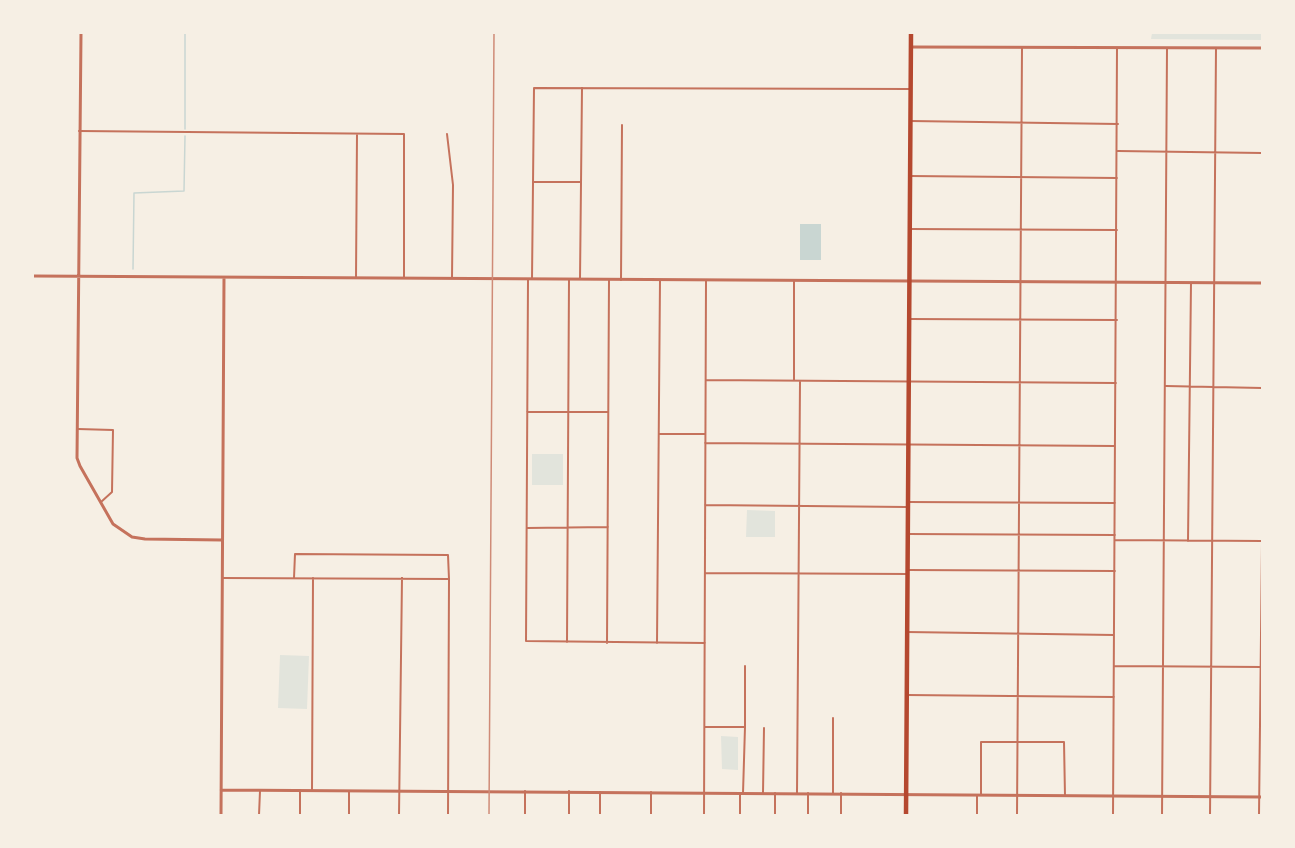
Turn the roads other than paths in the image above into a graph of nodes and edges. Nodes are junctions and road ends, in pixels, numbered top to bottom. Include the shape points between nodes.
1 (81, 33) edge
2 (911, 33) edge
3 (911, 47) junction
4 (1022, 48) junction
5 (1117, 48) junction
6 (1216, 48) junction
7 (1262, 48) edge
8 (1167, 49) junction
9 (582, 88) junction
10 (912, 89) junction
11 (911, 121) junction
12 (1022, 123) junction
13 (1118, 124) junction
14 (622, 125) dead end
15 (79, 131) junction
16 (357, 134) junction
17 (447, 134) dead end
18 (1118, 151) junction
19 (1166, 152) junction
20 (1215, 152) junction
21 (1262, 153) edge
22 (910, 176) junction
23 (1021, 177) junction
24 (1117, 178) junction
25 (533, 182) junction
26 (581, 182) junction
27 (910, 229) junction
28 (1021, 229) junction
29 (1117, 230) junction
30 (33, 276) edge
31 (79, 276) junction
32 (224, 278) junction
33 (404, 278) junction
34 (452, 278) junction
35 (356, 279) junction
36 (530, 279) junction
37 (569, 279) junction
38 (580, 279) junction
39 (609, 279) junction
40 (621, 279) junction
41 (660, 280) junction
42 (706, 280) junction
43 (794, 281) junction
44 (910, 282) junction
45 (1020, 282) junction
46 (1116, 283) junction
47 (1165, 283) junction
48 (1191, 283) junction
49 (1262, 283) edge
50 (1214, 284) junction
51 (909, 319) junction
52 (1020, 320) junction
53 (1117, 320) junction
54 (706, 380) junction
55 (794, 380) junction
56 (800, 381) junction
57 (909, 382) junction
58 (1019, 382) junction
59 (1116, 383) junction
60 (1166, 386) junction
61 (1190, 387) junction
62 (1213, 387) junction
63 (1262, 388) edge
64 (527, 412) junction
65 (568, 412) junction
66 (609, 412) junction
67 (78, 429) junction
68 (659, 434) junction
69 (705, 434) junction
70 (705, 443) junction
71 (799, 444) junction
72 (909, 444) junction
73 (1019, 444) junction
74 (1115, 446) junction
75 (100, 502) junction
76 (1019, 503) junction
77 (1115, 503) junction
78 (705, 505) junction
79 (908, 505) junction
80 (800, 506) junction
81 (568, 527) junction
82 (609, 527) junction
83 (527, 528) junction
84 (908, 534) junction
85 (1018, 535) junction
86 (1115, 535) junction
87 (222, 540) junction
88 (1115, 540) junction
89 (1164, 540) junction
90 (1188, 541) junction
91 (1212, 541) junction
92 (1262, 543) edge
93 (1018, 570) junction
94 (1115, 571) junction
95 (908, 572) junction
96 (705, 573) junction
97 (799, 574) junction
98 (222, 578) junction
99 (294, 578) junction
100 (313, 578) junction
101 (402, 578) junction
102 (449, 579) junction
103 (907, 632) junction
104 (1017, 633) junction
105 (1114, 634) junction
106 (567, 642) junction
107 (607, 643) junction
108 (657, 643) junction
109 (705, 643) junction
110 (745, 666) dead end
111 (1114, 666) junction
112 (1162, 666) junction
113 (1212, 666) junction
114 (1261, 667) edge
115 (907, 694) junction
116 (1017, 696) junction
117 (1114, 697) junction
118 (833, 718) dead end
119 (705, 727) junction
120 (745, 728) junction
121 (764, 728) dead end
122 (1017, 742) junction
123 (221, 790) junction
124 (260, 790) junction
125 (300, 790) junction
126 (312, 790) junction
127 (349, 790) junction
128 (399, 790) junction
129 (448, 790) junction
130 (525, 791) junction
131 (569, 791) junction
132 (600, 792) junction
133 (651, 792) junction
134 (705, 792) junction
135 (741, 793) junction
136 (763, 793) junction
137 (775, 793) junction
138 (797, 793) junction
139 (808, 793) junction
140 (833, 793) junction
141 (841, 793) junction
142 (906, 795) junction
143 (979, 795) junction
144 (1017, 796) junction
145 (1065, 796) junction
146 (1113, 796) junction
147 (1162, 797) junction
148 (1210, 797) junction
149 (1261, 797) edge
150 (221, 815) edge
151 (259, 815) edge
152 (300, 815) edge
153 (349, 815) edge
154 (399, 815) edge
155 (448, 815) edge
156 (525, 815) edge
157 (569, 815) edge
158 (600, 815) edge
159 (651, 815) edge
160 (705, 815) edge
161 (740, 815) edge
162 (775, 815) edge
163 (808, 815) edge
164 (841, 815) edge
165 (906, 815) edge
166 (977, 815) edge
167 (1017, 815) edge
168 (1113, 815) edge
169 (1162, 815) edge
170 (1210, 815) edge
171 (1259, 815) edge

1 - 15 street
2 - 3 highway
3 - 4 street
3 - 10 highway
4 - 5 street
4 - 12 street
5 - 8 street
5 - 13 street
6 - 7 street
6 - 8 street
6 - 20 street
8 - 19 street
9 - 10 street
9 - 25 street via 534,88
9 - 26 street
10 - 11 highway
11 - 12 street
11 - 22 highway
12 - 13 street
12 - 23 street
13 - 18 street
14 - 40 street
15 - 16 street
15 - 31 street
16 - 33 street via 404,134
16 - 35 street
17 - 34 street via 453,185
18 - 19 street
18 - 24 street
19 - 20 street
19 - 47 street
20 - 21 street
20 - 50 street
22 - 23 street
22 - 27 highway
23 - 24 street
23 - 28 street
24 - 29 street
25 - 26 street
25 - 36 street
26 - 38 street
27 - 28 street
27 - 44 highway
28 - 29 street
28 - 45 street
29 - 46 street
30 - 31 street
31 - 32 street
31 - 67 street
32 - 35 street
32 - 87 street
33 - 34 street
33 - 35 street
34 - 36 street
36 - 37 street
36 - 64 street
37 - 38 street
37 - 65 street
38 - 39 street
39 - 40 street
39 - 66 street
40 - 41 street
41 - 42 street
41 - 68 street
42 - 43 street
42 - 54 street
43 - 44 street
43 - 55 street
44 - 45 street
44 - 51 highway
45 - 46 street
45 - 52 street
46 - 47 street
46 - 53 street
47 - 48 street
47 - 60 street
48 - 50 street
48 - 61 street
49 - 50 street
50 - 62 street
51 - 52 street
51 - 57 highway
52 - 53 street
52 - 58 street
53 - 59 street
54 - 55 street
54 - 69 street
55 - 56 street
56 - 57 street
56 - 71 street
57 - 58 street
57 - 72 highway
58 - 59 street
58 - 73 street
59 - 74 street
60 - 61 street
60 - 89 street
61 - 62 street
61 - 90 street
62 - 63 street
62 - 91 street
64 - 65 street
64 - 83 street
65 - 66 street
65 - 81 street
66 - 82 street
67 - 75 street via 77,458
67 - 75 street via 113,430 112,492
68 - 69 street
68 - 108 street
69 - 70 street
70 - 71 street
70 - 78 street
71 - 72 street
71 - 80 street
72 - 73 street
72 - 79 highway
73 - 74 street
73 - 76 street
74 - 77 street
75 - 87 street via 113,524 132,537
76 - 77 street
76 - 79 street
76 - 85 street
77 - 86 street
78 - 80 street
78 - 96 street
79 - 80 street
79 - 84 highway
80 - 97 street
81 - 82 street
81 - 83 street
81 - 106 street
82 - 107 street
83 - 106 street via 526,641
84 - 85 street
84 - 95 highway
85 - 86 street
85 - 93 street
86 - 88 street
87 - 98 street
88 - 89 street
88 - 94 street
89 - 90 street
89 - 112 street
90 - 91 street
91 - 92 street
91 - 113 street
92 - 114 street
93 - 94 street
93 - 95 street
93 - 104 street
94 - 105 street
95 - 97 street
95 - 103 highway
96 - 97 street
96 - 109 street
97 - 138 street
98 - 99 street
98 - 123 street
99 - 100 street
99 - 102 street via 294,554 448,555
100 - 101 street
100 - 126 street
101 - 102 street
101 - 128 street
102 - 129 street
103 - 104 street
103 - 115 highway
104 - 105 street
104 - 116 street
105 - 111 street
106 - 107 street
107 - 108 street
108 - 109 street
109 - 119 street
110 - 120 street
111 - 112 street
111 - 117 street
112 - 113 street
112 - 147 street
113 - 114 street
113 - 148 street
114 - 149 street
115 - 116 street
115 - 142 highway
116 - 117 street
116 - 122 street
117 - 146 street
118 - 140 street
119 - 120 street
119 - 134 street
120 - 135 street
121 - 136 street
122 - 143 street via 981,742
122 - 144 street
122 - 145 street via 1064,742
123 - 124 street
123 - 150 street
124 - 125 street
124 - 151 street
125 - 126 street
125 - 152 street
126 - 127 street
127 - 128 street
127 - 153 street
128 - 129 street
128 - 154 street
129 - 130 street
129 - 155 street
130 - 131 street
130 - 156 street
131 - 132 street
131 - 157 street
132 - 133 street
132 - 158 street
133 - 134 street
133 - 159 street
134 - 135 street
134 - 160 street
135 - 136 street
135 - 161 street
136 - 137 street
137 - 138 street
137 - 162 street
138 - 139 street
139 - 140 street
139 - 163 street
140 - 141 street
141 - 142 street
141 - 164 street
142 - 143 street
142 - 165 highway
143 - 144 street
143 - 166 street
144 - 145 street
144 - 167 street
145 - 146 street
146 - 147 street
146 - 168 street
147 - 148 street
147 - 169 street
148 - 149 street
148 - 170 street
149 - 171 street

